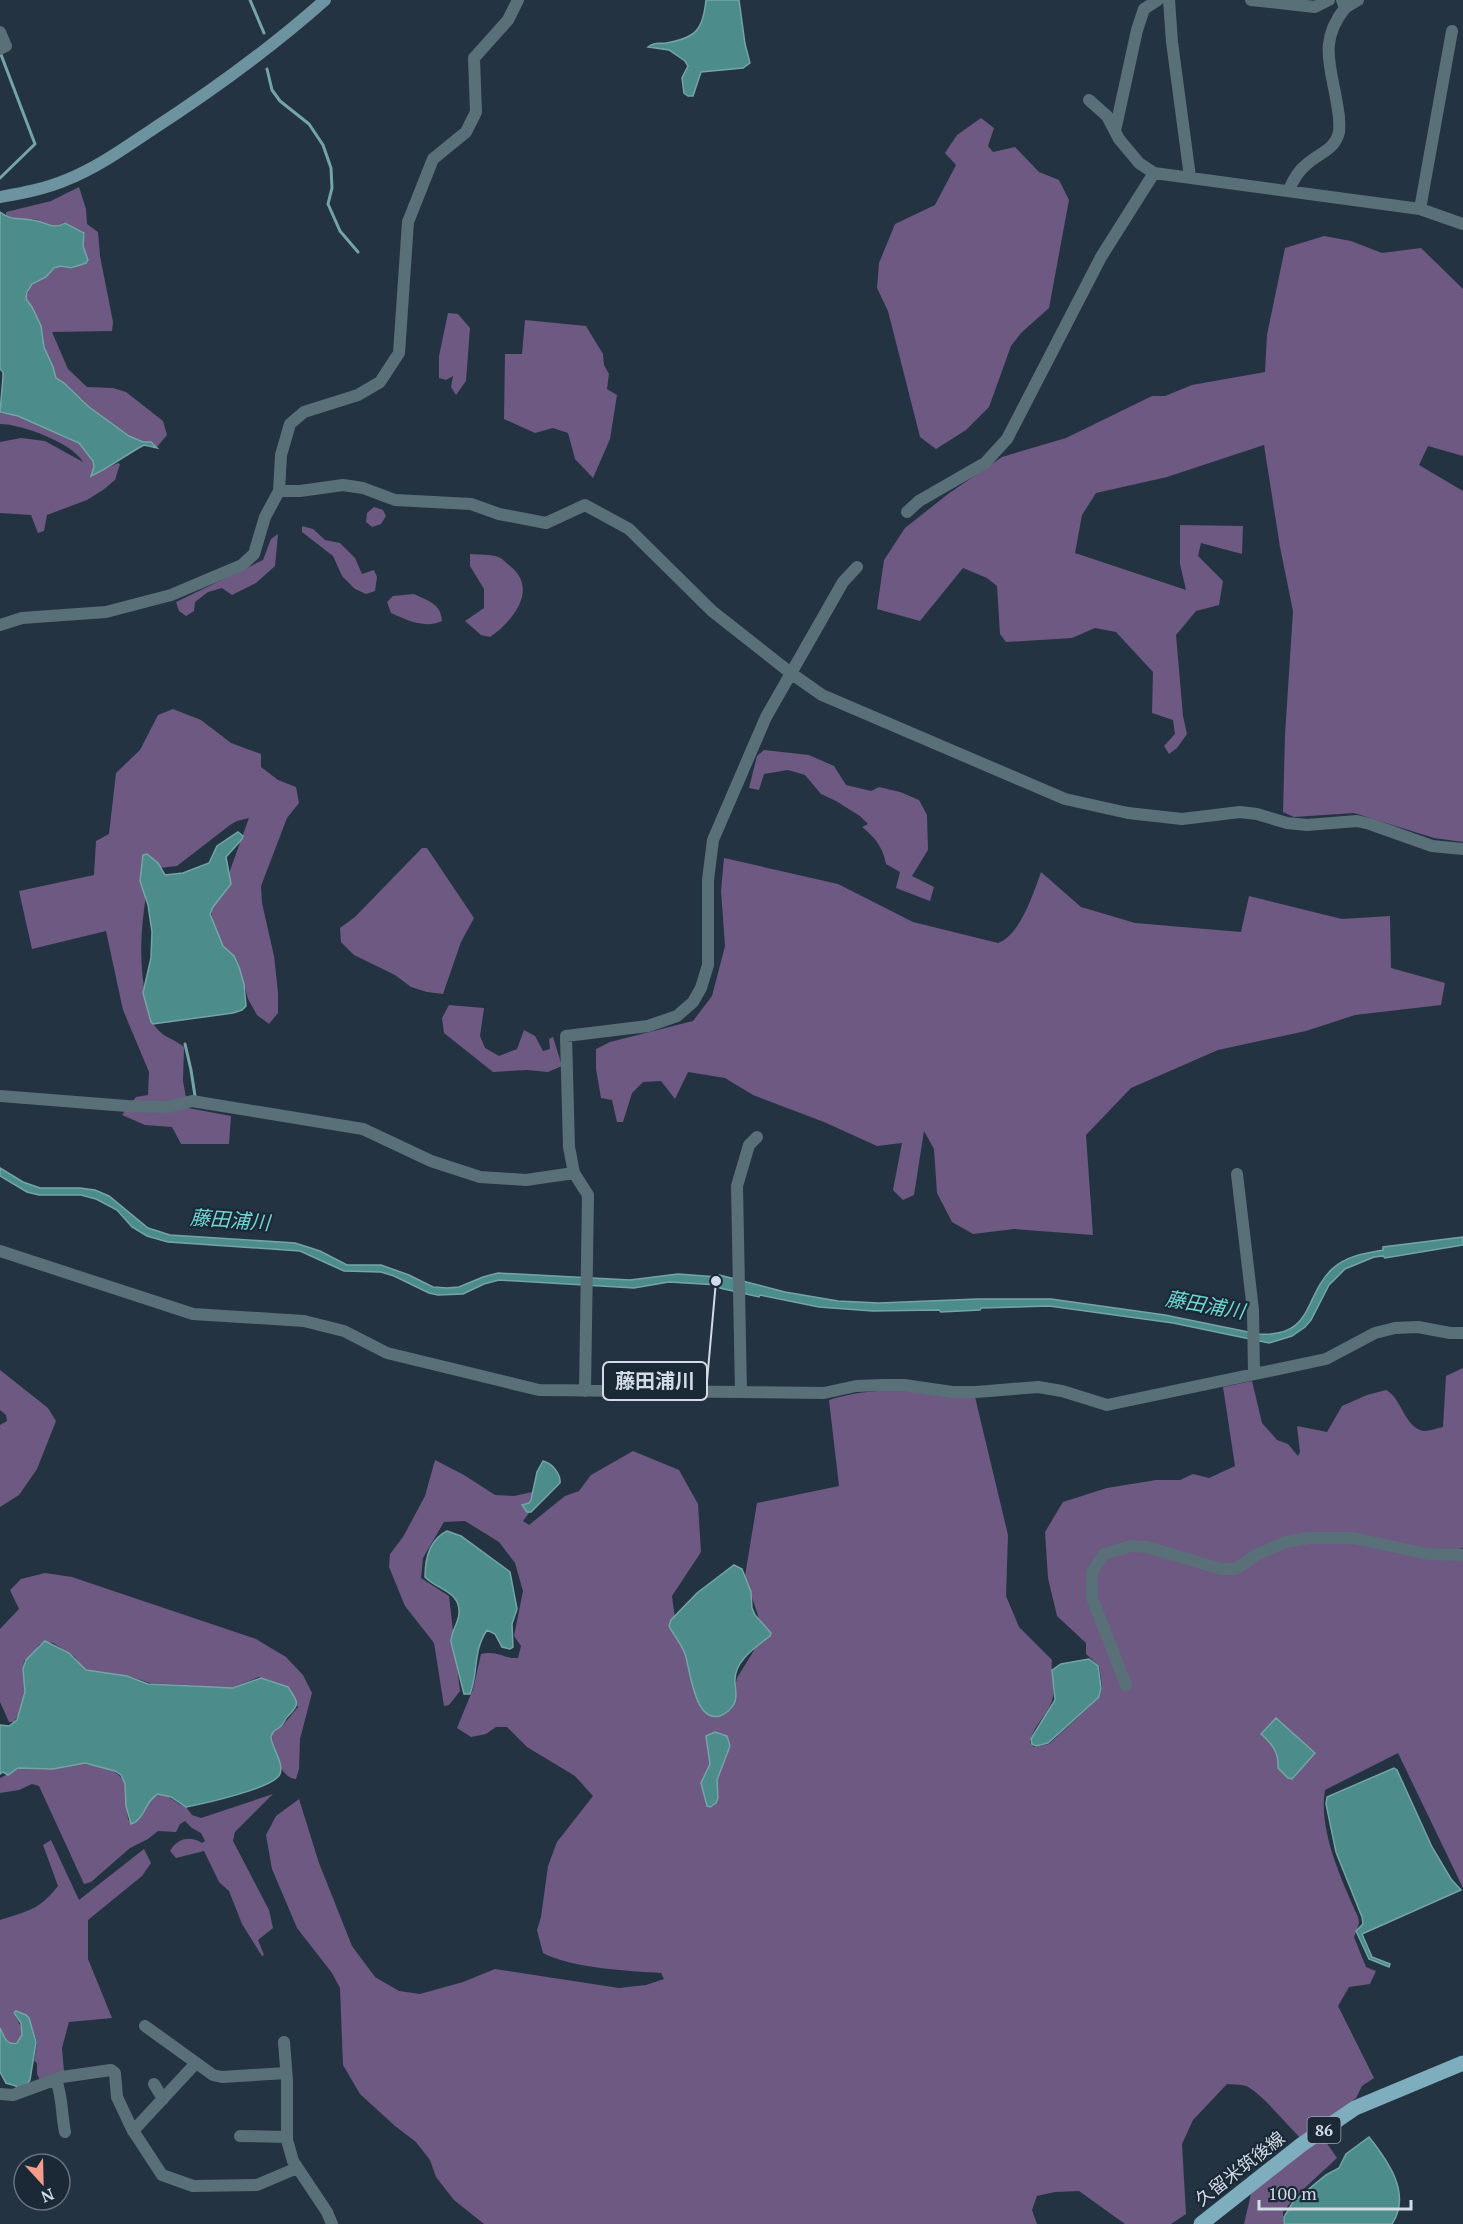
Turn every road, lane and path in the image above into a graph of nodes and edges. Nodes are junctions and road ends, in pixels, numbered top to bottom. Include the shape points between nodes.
1 (325, 0) edge
2 (518, 0) edge
3 (1158, 0) edge
4 (1169, 0) edge
5 (1251, 0) edge
6 (1329, 0) edge
7 (1358, 0) edge
8 (1343, 4) edge
9 (1452, 31) dead end
10 (0, 32) edge
11 (0, 49) edge
12 (1089, 100) dead end
13 (1115, 131) junction
14 (1154, 173) junction
15 (1190, 177) junction
16 (1288, 190) junction
17 (0, 197) edge
18 (1420, 209) junction
19 (1463, 224) edge
20 (279, 491) junction
21 (907, 512) dead end
22 (857, 567) dead end
23 (0, 625) edge
24 (792, 674) junction
25 (1463, 849) edge
26 (0, 1096) edge
27 (757, 1137) dead end
28 (574, 1173) junction
29 (1237, 1174) dead end
30 (0, 1251) edge
31 (1463, 1333) edge
32 (1254, 1374) junction
33 (585, 1391) junction
34 (741, 1392) junction
35 (1463, 1555) edge
36 (1126, 1685) dead end
37 (145, 2026) dead end
38 (284, 2042) dead end
39 (195, 2063) junction
40 (1463, 2063) edge
41 (286, 2073) junction
42 (56, 2080) junction
43 (154, 2084) dead end
44 (0, 2094) edge
45 (163, 2099) junction
46 (133, 2131) junction
47 (65, 2132) dead end
48 (240, 2136) dead end
49 (287, 2137) junction
50 (297, 2168) junction
51 (332, 2224) edge
52 (1201, 2224) edge

1 - 17 street via 201,99 102,162 67,180
2 - 20 street via 508,21 474,58 476,112 466,132 434,159 408,222 399,353 394,364 380,382 358,395 304,412 290,424 281,455
3 - 13 street via 1144,9 1137,30
4 - 15 street
5 - 6 street via 1315,7
7 - 8 street
8 - 16 street via 1330,33 1327,56 1340,119 1338,134 1332,147 1307,163 1293,178
9 - 18 street
10 - 11 street via 6,46
12 - 13 street via 1107,116
13 - 14 street via 1139,163
14 - 15 street
14 - 21 street via 1101,256 1007,439 985,463
15 - 16 street
16 - 18 street
18 - 19 street
20 - 23 street via 265,517 254,554 242,565 171,595 105,612 22,618
20 - 24 street via 343,485 395,500 471,504 546,523 585,505 629,529 711,611
22 - 24 street via 843,582
24 - 25 street via 822,695 1065,800 1182,819 1240,812 1297,824 1357,821 1432,846
24 - 28 street via 766,717 713,840 708,880 708,965 693,1002 677,1016 648,1026 567,1036 569,1147
26 - 28 street via 127,1106 168,1107 192,1101 363,1129 430,1161 480,1177 526,1180
27 - 34 street via 749,1145 737,1186
28 - 33 street via 588,1195
29 - 32 street via 1252,1310
30 - 33 street via 193,1314 304,1321 344,1331 387,1353 449,1370 540,1390
31 - 32 street via 1395,1328 1375,1333 1326,1359
32 - 34 street via 1107,1405 1038,1387 952,1392 883,1385 824,1393
33 - 34 street
35 - 36 street via 1428,1554 1353,1538 1286,1542 1236,1569 1221,1569 1147,1547 1131,1546 1104,1554 1092,1572 1092,1598
37 - 39 street
38 - 41 street
39 - 41 street via 222,2077
39 - 45 street
40 - 52 main road, 久留米筑後線 / 86 via 1355,2108
41 - 49 street
42 - 44 street via 13,2095
42 - 46 street via 111,2070 115,2073 117,2097
42 - 47 street via 63,2098
43 - 45 street
45 - 46 street
46 - 50 street via 162,2175 193,2187 257,2185
48 - 49 street
49 - 50 street
50 - 51 street

